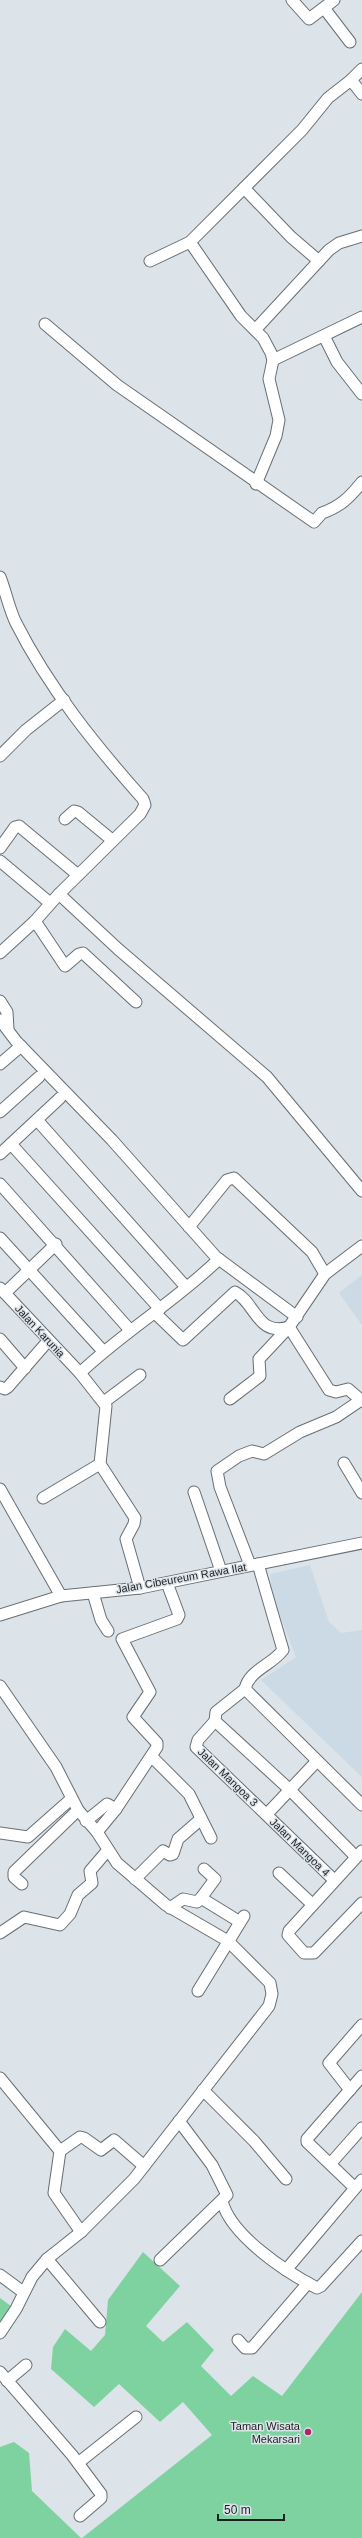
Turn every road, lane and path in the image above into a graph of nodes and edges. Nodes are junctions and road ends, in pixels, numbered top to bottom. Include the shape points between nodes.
1 (292, 0) edge
2 (334, 0) edge
3 (324, 8) junction
4 (350, 42) dead end
5 (362, 69) edge
6 (351, 80) junction
7 (362, 94) edge
8 (244, 188) junction
9 (362, 236) edge
10 (190, 242) junction
11 (319, 261) junction
12 (150, 262) dead end
13 (362, 317) edge
14 (45, 324) dead end
15 (255, 330) junction
16 (324, 336) junction
17 (273, 360) junction
18 (362, 394) edge
19 (362, 482) edge
20 (256, 484) junction
21 (0, 577) edge
22 (64, 700) junction
23 (0, 756) edge
24 (65, 819) dead end
25 (112, 840) junction
26 (0, 848) edge
27 (0, 861) edge
28 (78, 875) junction
29 (60, 894) junction
30 (50, 903) junction
31 (35, 921) junction
32 (0, 953) edge
33 (0, 1001) edge
34 (136, 1002) dead end
35 (0, 1020) edge
36 (8, 1029) junction
37 (19, 1048) junction
38 (0, 1064) edge
39 (40, 1076) junction
40 (60, 1098) junction
41 (0, 1112) edge
42 (37, 1120) junction
43 (11, 1144) junction
44 (0, 1154) edge
45 (0, 1184) edge
46 (362, 1191) edge
47 (189, 1227) junction
48 (0, 1238) edge
49 (56, 1244) junction
50 (362, 1246) edge
51 (216, 1261) junction
52 (29, 1270) junction
53 (325, 1274) junction
54 (186, 1287) junction
55 (2, 1290) edge
56 (158, 1311) junction
57 (297, 1317) junction
58 (289, 1327) junction
59 (130, 1330) junction
60 (0, 1339) edge
61 (48, 1341) junction
62 (103, 1351) junction
63 (26, 1368) junction
64 (80, 1373) junction
65 (140, 1375) dead end
66 (0, 1387) edge
67 (230, 1399) dead end
68 (362, 1401) edge
69 (104, 1402) junction
70 (344, 1463) dead end
71 (100, 1464) junction
72 (0, 1489) edge
73 (194, 1492) dead end
74 (362, 1493) edge
75 (43, 1498) dead end
76 (362, 1543) edge
77 (254, 1565) junction
78 (221, 1571) junction
79 (167, 1583) junction
80 (140, 1588) junction
81 (93, 1593) junction
82 (62, 1596) junction
83 (0, 1615) edge
84 (108, 1631) dead end
85 (1, 1689) edge
86 (245, 1689) junction
87 (215, 1721) junction
88 (152, 1757) junction
89 (316, 1762) junction
90 (289, 1789) junction
91 (71, 1799) junction
92 (362, 1805) edge
93 (116, 1808) junction
94 (78, 1810) junction
95 (267, 1814) junction
96 (201, 1819) junction
97 (86, 1821) junction
98 (97, 1832) junction
99 (0, 1834) edge
100 (211, 1838) dead end
101 (108, 1850) junction
102 (359, 1854) edge
103 (204, 1869) dead end
104 (279, 1874) dead end
105 (135, 1878) junction
106 (334, 1880) junction
107 (22, 1884) dead end
108 (201, 1898) junction
109 (362, 1903) edge
110 (312, 1904) junction
111 (170, 1908) junction
112 (0, 1933) edge
113 (228, 1941) junction
114 (198, 1991) dead end
115 (362, 2025) edge
116 (362, 2076) edge
117 (0, 2078) edge
118 (203, 2090) junction
119 (350, 2090) junction
120 (179, 2121) junction
121 (362, 2128) edge
122 (60, 2151) junction
123 (331, 2163) junction
124 (144, 2166) junction
125 (286, 2179) dead end
126 (359, 2184) edge
127 (222, 2201) junction
128 (81, 2232) junction
129 (362, 2241) edge
130 (47, 2259) junction
131 (160, 2260) dead end
132 (286, 2270) junction
133 (0, 2275) edge
134 (308, 2283) junction
135 (23, 2292) junction
136 (100, 2322) dead end
137 (0, 2333) edge
138 (238, 2340) dead end
139 (26, 2365) dead end
140 (3, 2376) edge
141 (136, 2417) dead end
142 (78, 2463) junction
143 (80, 2516) dead end

1 - 3 street via 309,19
2 - 3 street
3 - 4 street
5 - 6 street
6 - 7 street
6 - 8 street via 328,98 302,130
8 - 10 street
8 - 11 street via 291,237
9 - 11 street via 339,243
10 - 12 street
10 - 15 street via 241,316
11 - 15 street
13 - 16 street
14 - 20 street via 116,385
15 - 17 street via 268,346
16 - 17 street
16 - 18 street via 337,362
17 - 20 street via 269,379 279,420 276,436
19 - 20 street via 352,495 331,511 322,513 314,522
21 - 22 street via 16,622
22 - 23 street via 26,730
22 - 25 street via 98,748 144,799 144,810
24 - 25 street via 74,811 78,812
25 - 28 street
26 - 28 street via 15,827 19,826
27 - 30 street
28 - 29 street
29 - 30 street
29 - 46 street via 118,949 267,1077
30 - 31 street
31 - 32 street
31 - 34 street via 65,966 83,953
33 - 36 street via 7,1012
35 - 36 street
36 - 37 street
37 - 38 street
37 - 39 street
37 - 47 street via 112,1140
39 - 40 street
39 - 41 street
40 - 42 street
40 - 51 street
42 - 43 street
42 - 54 street
43 - 44 street
43 - 56 street
45 - 49 street
47 - 51 street
47 - 53 street via 227,1180 234,1178 312,1252
48 - 52 street
49 - 52 street
49 - 59 street
50 - 53 street
51 - 54 street
51 - 57 street
52 - 55 street
52 - 62 street
53 - 57 street
54 - 56 street
55 - 61 street, Jalan Karunia
56 - 58 street via 183,1340 235,1292 262,1322 275,1329
56 - 59 street
57 - 58 street
58 - 67 street via 259,1358 260,1376
58 - 68 street via 329,1390 336,1392 348,1388
59 - 62 street
60 - 63 street
61 - 63 street
61 - 64 street, Jalan Karunia
62 - 64 street
63 - 66 street via 8,1387
64 - 69 street, Jalan Karunia
65 - 69 street
68 - 77 street via 336,1417 300,1432 264,1454 252,1452 239,1456 227,1462 218,1471 220,1487
69 - 71 street via 107,1408
70 - 74 street
71 - 75 street
71 - 80 street via 135,1518 126,1539
72 - 82 street
73 - 78 street
76 - 77 street, Jalan Cibeureum Rawa Ilat
77 - 78 street, Jalan Cibeureum Rawa Ilat
77 - 86 street via 283,1650 251,1676 246,1682
78 - 79 street, Jalan Cibeureum Rawa Ilat
79 - 80 street, Jalan Cibeureum Rawa Ilat
79 - 88 street via 179,1615 177,1619 122,1639 150,1692 133,1717 157,1743 156,1752
80 - 81 street, Jalan Cibeureum Rawa Ilat
81 - 82 street, Jalan Cibeureum Rawa Ilat
81 - 84 street via 101,1620
82 - 83 street, Jalan Cibeureum Rawa Ilat
85 - 91 street via 56,1767
86 - 87 street via 216,1712
86 - 89 street
87 - 90 street
87 - 95 street, Jalan Mangoa 3 via 198,1740 196,1747
88 - 93 street
88 - 96 street via 188,1794
89 - 90 street
89 - 92 street
90 - 95 street
90 - 102 street
91 - 94 street
91 - 99 street via 28,1837
93 - 97 street via 107,1804
93 - 98 street
94 - 97 street
94 - 107 street via 14,1872 14,1877
95 - 106 street, Jalan Mangoa 4
96 - 100 street
96 - 105 street via 178,1839 173,1854 170,1855 163,1850
97 - 98 street
98 - 101 street
101 - 105 street
101 - 112 street via 90,1871 92,1883 80,1894 70,1914 60,1925 24,1917
102 - 106 street
103 - 108 street via 215,1879
104 - 110 street
105 - 111 street
106 - 110 street
108 - 111 street via 197,1902 181,1899
108 - 113 street via 242,1919
109 - 110 street via 314,1953 309,1954 304,1953 287,1934
111 - 113 street
113 - 114 street
113 - 118 street via 270,1983 272,1994 268,2006
115 - 119 street via 329,2063
116 - 119 street
117 - 122 street
118 - 120 street
118 - 125 street via 254,2141
119 - 123 street via 307,2139 307,2142
120 - 124 street
120 - 127 street via 204,2153 223,2184 227,2192
121 - 123 street
122 - 124 street via 80,2137 101,2150 114,2140
122 - 128 street via 54,2193
123 - 126 street
124 - 128 street
126 - 132 street
127 - 131 street
127 - 132 street via 226,2214 236,2228
128 - 130 street
129 - 134 street via 320,2287
130 - 135 street
130 - 136 street
132 - 134 street
133 - 135 street
134 - 138 street via 252,2348 245,2348
135 - 137 street via 16,2309
139 - 140 street
140 - 142 street
141 - 142 street
142 - 143 street via 102,2496

